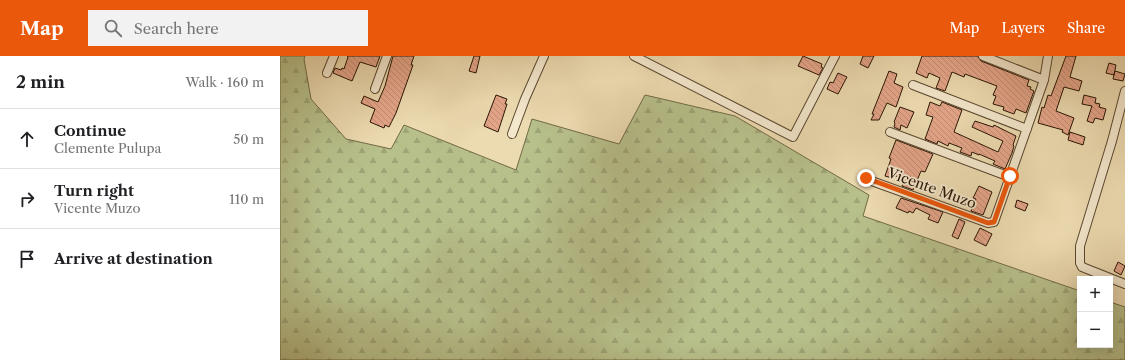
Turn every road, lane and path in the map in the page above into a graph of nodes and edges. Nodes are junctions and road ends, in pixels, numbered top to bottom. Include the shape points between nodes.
1 (334, 56) edge
2 (387, 56) edge
3 (544, 56) edge
4 (634, 56) edge
5 (835, 56) edge
6 (983, 56) edge
7 (1048, 56) edge
8 (327, 73) dead end
9 (1044, 80) junction
10 (913, 85) dead end
11 (375, 89) dead end
12 (1125, 91) edge
13 (1027, 129) junction
14 (890, 132) dead end
15 (512, 134) dead end
16 (1010, 176) junction
17 (866, 178) dead end
18 (1125, 284) edge

1 - 8 street
2 - 11 street
3 - 15 street
4 - 5 street via 793,137
6 - 9 street
7 - 9 street
9 - 13 street
10 - 13 street
12 - 18 street via 1080,246 1082,267
13 - 16 street
14 - 16 street
16 - 17 street, Vicente Muzo via 994,222 988,223

